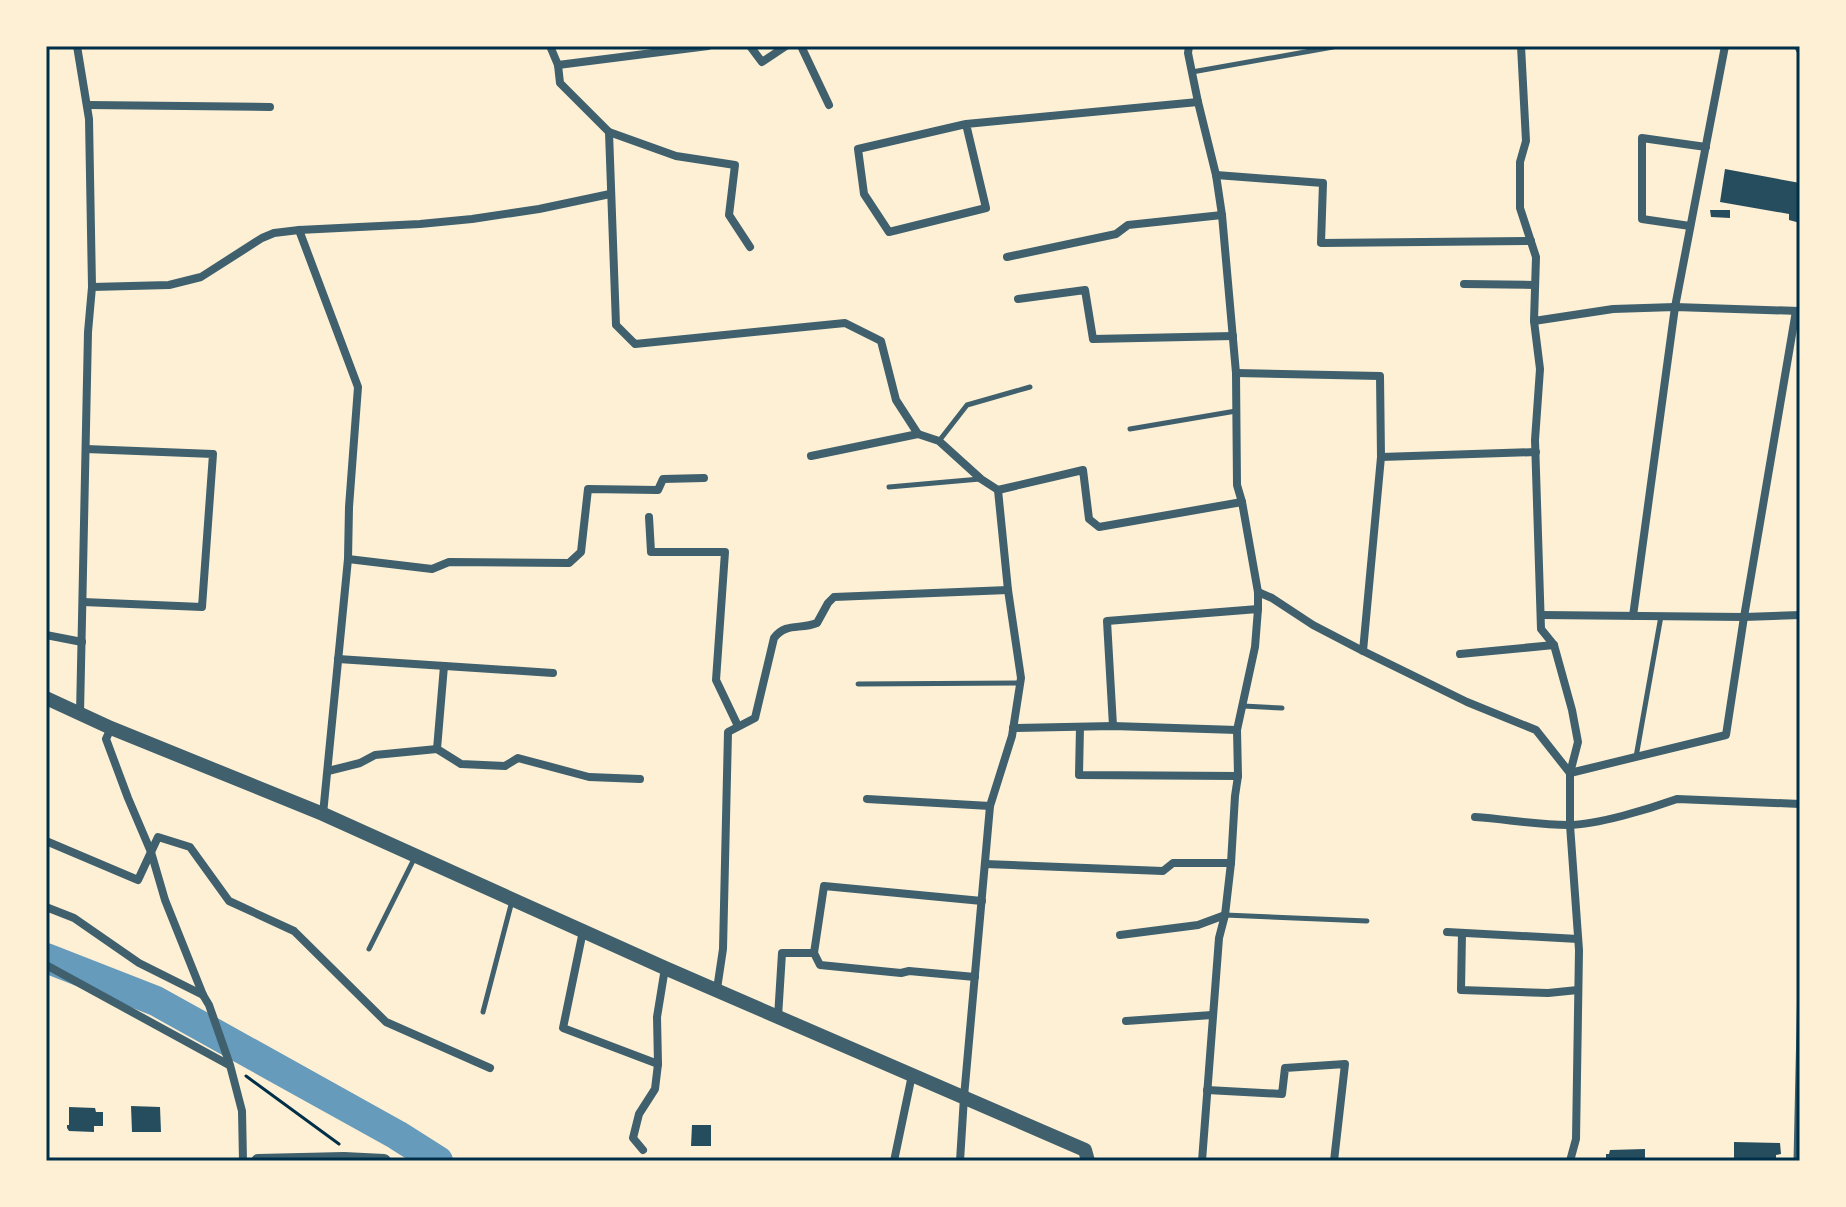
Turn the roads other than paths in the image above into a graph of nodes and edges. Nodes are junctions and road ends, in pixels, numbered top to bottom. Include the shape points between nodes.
1 (77, 46) edge
2 (550, 46) edge
3 (708, 46) edge
4 (750, 46) edge
5 (786, 46) edge
6 (801, 46) edge
7 (1189, 46) edge
8 (1521, 46) edge
9 (1725, 46) edge
10 (1333, 47) edge
11 (558, 65) junction
12 (1192, 72) junction
13 (1198, 102) junction
14 (87, 105) junction
15 (829, 105) dead end
16 (270, 107) dead end
17 (966, 124) junction
18 (609, 132) junction
19 (1706, 147) junction
20 (1216, 175) junction
21 (610, 194) junction
22 (1222, 215) junction
23 (1690, 226) junction
24 (299, 230) junction
25 (1531, 241) junction
26 (750, 247) dead end
27 (1007, 257) dead end
28 (1464, 284) dead end
29 (1535, 285) junction
30 (92, 287) junction
31 (1018, 299) dead end
32 (1675, 307) junction
33 (1798, 311) edge
34 (1534, 321) junction
35 (1233, 336) junction
36 (1236, 373) junction
37 (1030, 387) dead end
38 (1236, 411) junction
39 (1130, 429) dead end
40 (918, 434) junction
41 (939, 441) junction
42 (86, 449) junction
43 (1536, 452) junction
44 (811, 456) dead end
45 (1381, 457) junction
46 (704, 478) dead end
47 (981, 479) junction
48 (889, 487) dead end
49 (998, 490) junction
50 (1242, 502) junction
51 (649, 517) dead end
52 (348, 559) junction
53 (1008, 590) junction
54 (1258, 592) junction
55 (83, 602) junction
56 (1258, 609) junction
57 (1541, 615) junction
58 (1800, 615) edge
59 (1633, 616) junction
60 (1661, 616) junction
61 (1744, 617) junction
62 (46, 635) edge
63 (82, 642) junction
64 (1554, 645) junction
65 (1363, 651) junction
66 (1460, 654) dead end
67 (338, 659) junction
68 (444, 666) junction
69 (553, 673) dead end
70 (1020, 683) junction
71 (858, 684) dead end
72 (46, 698) edge
73 (1242, 705) junction
74 (1282, 708) dead end
75 (80, 714) junction
76 (738, 726) junction
77 (1113, 726) junction
78 (1080, 727) junction
79 (111, 728) junction
80 (1013, 728) junction
81 (1237, 730) junction
82 (437, 749) junction
83 (1636, 757) junction
84 (328, 771) junction
85 (1570, 773) junction
86 (1238, 776) junction
87 (640, 779) dead end
88 (867, 799) dead end
89 (1800, 804) edge
90 (990, 806) junction
91 (323, 814) junction
92 (1475, 817) dead end
93 (1570, 825) junction
94 (1800, 828) edge
95 (46, 841) edge
96 (1800, 844) edge
97 (151, 852) junction
98 (415, 856) junction
99 (1231, 863) junction
100 (985, 864) junction
101 (512, 899) junction
102 (982, 901) junction
103 (46, 907) edge
104 (1225, 915) junction
105 (1367, 921) dead end
106 (583, 931) junction
107 (1447, 932) dead end
108 (1462, 933) junction
109 (1120, 935) dead end
110 (1578, 939) junction
111 (369, 949) dead end
112 (814, 953) junction
113 (46, 965) edge
114 (665, 968) junction
115 (975, 977) junction
116 (1800, 980) edge
117 (717, 989) junction
118 (1578, 990) junction
119 (203, 995) junction
120 (483, 1012) dead end
121 (1212, 1015) junction
122 (778, 1017) junction
123 (1126, 1021) dead end
124 (658, 1064) junction
125 (230, 1065) junction
126 (490, 1068) dead end
127 (912, 1075) junction
128 (1207, 1090) junction
129 (964, 1097) junction
130 (643, 1150) dead end
131 (344, 1159) edge
132 (243, 1161) edge
133 (258, 1161) edge
134 (384, 1161) edge
135 (894, 1161) edge
136 (960, 1161) edge
137 (1088, 1161) edge
138 (1202, 1161) edge
139 (1334, 1161) edge
140 (1570, 1161) edge
141 (1796, 1161) edge

1 - 14 street
2 - 11 street
3 - 11 street
4 - 5 street via 762,62
6 - 15 street
7 - 12 street
8 - 25 street via 1526,141 1520,162 1520,208
9 - 19 street
10 - 12 lane
11 - 18 street via 560,83
12 - 13 street
13 - 17 street
13 - 20 street
14 - 16 street
14 - 30 street
17 - 17 street via 858,149 864,194 889,232 986,208
18 - 21 street
18 - 26 street via 676,156 735,165 729,215
19 - 23 street
19 - 23 street via 1642,138 1642,219
20 - 22 street
20 - 25 street via 1323,183 1321,243
21 - 24 street via 472,219
21 - 40 street via 616,325 635,344 845,323 881,341 896,400
22 - 27 street via 1128,225 1116,234
22 - 35 street
23 - 32 street
24 - 30 street via 262,238 201,277 169,285
24 - 52 street via 358,387
25 - 29 street
28 - 29 street
29 - 34 street
30 - 42 street
31 - 35 street via 1085,290 1093,339
32 - 33 street
32 - 34 street via 1613,309
32 - 59 street
33 - 61 street
34 - 43 street via 1540,369
35 - 36 street
36 - 38 street
36 - 45 street via 1380,376
37 - 41 lane via 967,405
38 - 39 lane
38 - 50 street
40 - 41 street
40 - 44 street
41 - 47 street
42 - 55 street
42 - 55 street via 213,454 202,607
43 - 45 street
43 - 57 street
45 - 65 street
46 - 52 street via 663,479 658,490 588,489 581,552 569,563 449,562 432,569
47 - 48 lane
47 - 49 street
49 - 50 street via 1083,470 1089,519 1099,527
49 - 53 street
50 - 54 street
51 - 76 street via 651,552 725,552 716,680
52 - 67 street
53 - 70 street
53 - 76 street via 834,597 817,623 780,629 755,718
54 - 56 street
54 - 65 street
55 - 63 street
56 - 73 street
56 - 77 street via 1107,621
57 - 59 street
57 - 64 street via 1541,629
58 - 61 street
59 - 60 street
60 - 61 street
60 - 83 lane
61 - 83 street via 1726,735
62 - 63 street
63 - 75 street
64 - 66 street
64 - 85 street via 1578,742
65 - 85 street via 1536,730
67 - 68 street
67 - 84 street
68 - 69 street
68 - 82 street
70 - 71 lane
70 - 80 street
72 - 75 street
73 - 74 lane
73 - 81 street
75 - 79 street
76 - 117 street via 728,732 723,949
77 - 78 street
77 - 81 street
78 - 80 street
78 - 86 street via 1079,775
79 - 91 street
79 - 97 street via 106,739
80 - 90 street
81 - 86 street
82 - 84 street via 375,755
82 - 87 street via 461,764 505,766 518,758 589,777
83 - 85 street
84 - 91 street
85 - 93 street
86 - 99 street
88 - 90 street
89 - 93 street via 1677,799
90 - 100 street
91 - 98 street
92 - 93 street
93 - 110 street
94 - 96 lane
95 - 97 street via 138,880
97 - 119 street
97 - 126 street via 158,837 190,847 229,901 294,931 386,1022
98 - 101 street
98 - 111 lane
99 - 100 street via 1173,863 1163,871
99 - 104 street
100 - 102 street
101 - 106 street
101 - 120 lane
102 - 112 street via 824,886
102 - 115 street
103 - 119 street via 74,918 139,963
104 - 105 lane
104 - 109 street via 1198,925
104 - 121 street
106 - 114 street
106 - 124 street via 563,1028
107 - 108 street
108 - 110 street
108 - 118 street via 1461,990
110 - 118 street
112 - 115 street via 820,965
112 - 122 street via 782,953
113 - 125 street
114 - 117 street
114 - 124 street via 657,1017
115 - 129 street
116 - 141 lane
117 - 122 street
118 - 140 street via 1576,1139
119 - 125 street
121 - 123 street
121 - 128 street
122 - 127 street
124 - 130 street via 655,1089 639,1114 633,1138
125 - 132 street via 242,1111
127 - 129 street
127 - 135 street
128 - 138 street
128 - 139 street via 1282,1094 1285,1068 1345,1064
129 - 136 street
129 - 137 street via 1085,1150
131 - 133 street
131 - 134 street

